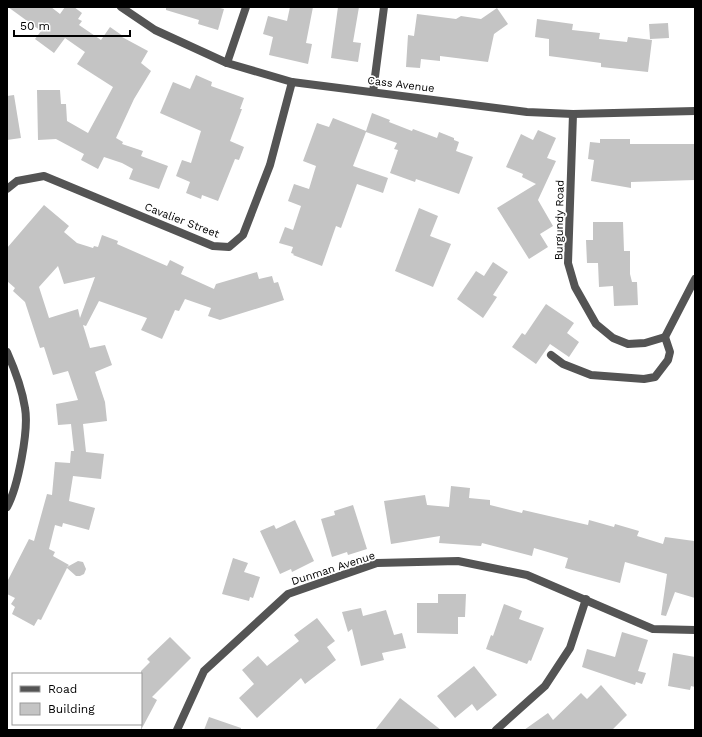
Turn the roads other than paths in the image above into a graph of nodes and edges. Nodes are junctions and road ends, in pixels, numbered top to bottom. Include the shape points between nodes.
1 (122, 7) edge
2 (246, 7) edge
3 (384, 7) edge
4 (227, 64) junction
5 (292, 82) junction
6 (373, 92) junction
7 (695, 111) edge
8 (573, 114) junction
9 (7, 189) edge
10 (695, 279) edge
11 (665, 337) junction
12 (7, 352) edge
13 (551, 355) dead end
14 (7, 507) edge
15 (586, 599) junction
16 (695, 630) edge
17 (177, 730) edge
18 (496, 730) edge

1 - 4 street, Cass Avenue via 155,30
2 - 4 street
3 - 6 street
4 - 5 street, Cass Avenue
5 - 6 street, Cass Avenue
5 - 9 street, Cavalier Street via 270,165 243,235 229,247 213,246 44,176 17,181
6 - 8 street, Cass Avenue via 527,112
7 - 8 street, Cass Avenue
8 - 11 street, Burgundy Road via 568,263 575,287 596,324 613,338 628,344 645,343
10 - 11 street
11 - 13 street via 670,352 668,360 655,376 644,379 579,372
12 - 14 street via 16,372 26,409 23,455
15 - 16 street, Dunman Avenue via 653,629
15 - 17 street, Dunman Avenue via 527,575 458,561 377,563 288,594 204,671
15 - 18 street via 570,648 545,686

